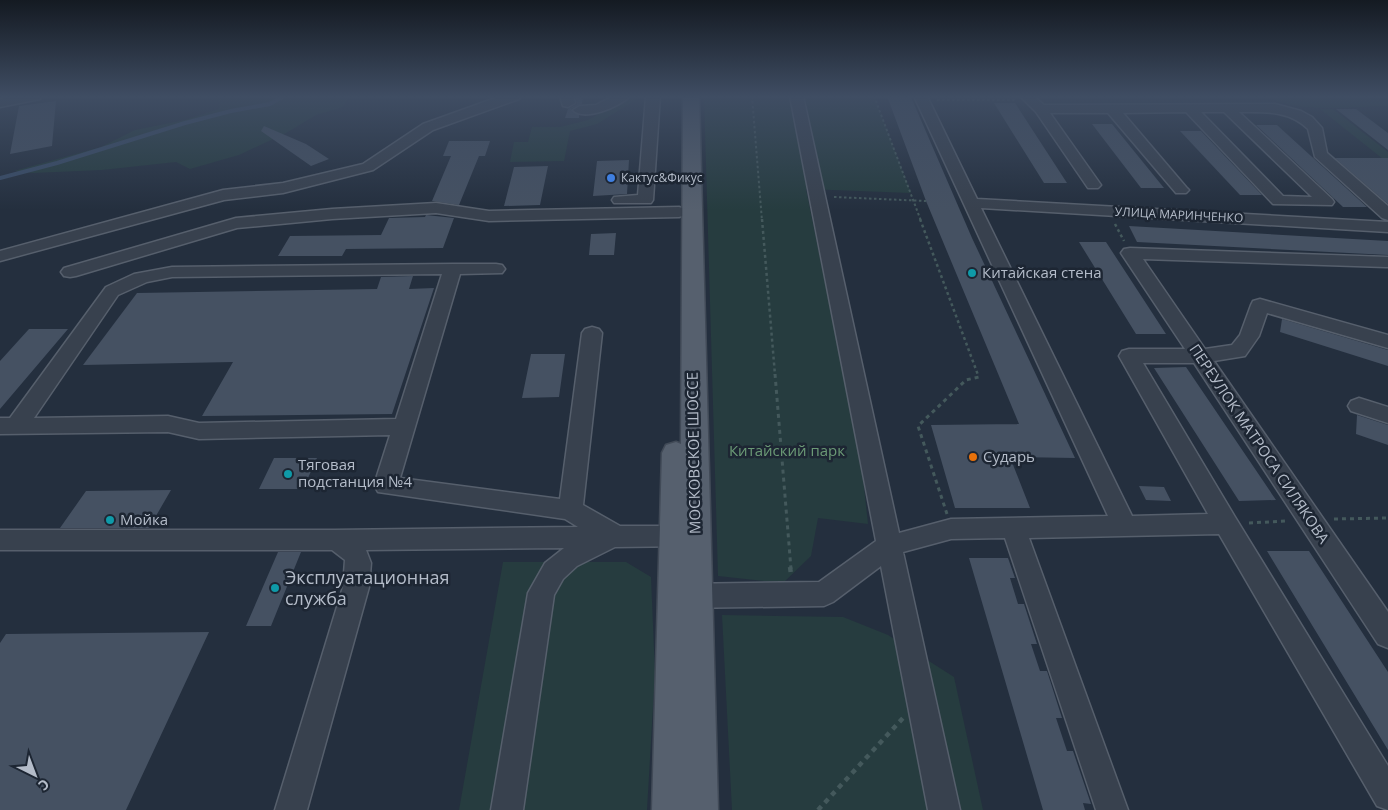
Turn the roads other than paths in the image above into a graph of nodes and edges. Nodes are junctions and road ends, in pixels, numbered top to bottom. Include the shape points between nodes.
1 (417, 134) edge
2 (651, 134) edge
3 (679, 134) edge
4 (690, 134) edge
5 (803, 134) edge
6 (938, 134) edge
7 (1058, 134) edge
8 (1133, 134) edge
9 (1214, 134) edge
10 (1254, 134) edge
11 (1316, 134) edge
12 (1093, 185) dead end
13 (1181, 190) dead end
14 (560, 200) dead end
15 (970, 203) junction
16 (679, 212) junction
17 (1388, 215) edge
18 (1388, 227) edge
19 (0, 256) edge
20 (1387, 263) edge
21 (453, 269) junction
22 (496, 269) dead end
23 (70, 272) dead end
24 (592, 333) dead end
25 (1388, 342) edge
26 (1200, 356) junction
27 (1360, 406) dead end
28 (1388, 415) edge
29 (8, 426) edge
30 (403, 427) junction
31 (570, 510) junction
32 (1226, 524) junction
33 (1013, 527) junction
34 (1125, 527) junction
35 (615, 536) junction
36 (685, 536) junction
37 (0, 540) edge
38 (334, 540) junction
39 (888, 546) junction
40 (686, 595) junction
41 (1388, 635) edge
42 (1388, 795) edge
43 (291, 810) edge
44 (508, 810) edge
45 (672, 810) edge
46 (698, 810) edge
47 (944, 810) edge
48 (1112, 810) edge

1 - 19 street via 368,167 283,188 223,195
2 - 14 street via 645,200
3 - 16 main road, МОСКОВСКОЕ ШОССЕ
4 - 36 main road, МОСКОВСКОЕ ШОССЕ
5 - 39 street
6 - 15 street
7 - 12 street
8 - 13 street
9 - 10 street via 1279,200 1326,202
11 - 17 street via 1320,154
15 - 18 street, УЛИЦА МАРИНЧЕНКО
15 - 34 street
16 - 23 street via 489,216 436,208 236,223
16 - 36 main road, МОСКОВСКОЕ ШОССЕ
20 - 26 street, ПЕРЕУЛОК МАТРОСА СИЛЯКОВА via 1130,252
21 - 22 street
21 - 29 street via 172,272 126,282 112,292
21 - 30 street
24 - 31 street
25 - 26 street via 1260,305 1249,336 1238,351
26 - 32 street via 1129,356
26 - 41 street, ПЕРЕУЛОК МАТРОСА СИЛЯКОВА
27 - 28 street
29 - 30 street via 168,424 199,431
30 - 31 street via 386,485
31 - 35 street
32 - 34 street
32 - 42 street
33 - 34 street
33 - 39 street via 952,528
33 - 48 street
35 - 36 street
35 - 38 street
35 - 44 street via 568,557 551,573 541,594
36 - 40 main road, МОСКОВСКОЕ ШОССЕ
37 - 38 street
38 - 43 street via 352,549 360,564
39 - 40 street via 824,594
39 - 47 street
40 - 45 main road, МОСКОВСКОЕ ШОССЕ
40 - 46 main road, МОСКОВСКОЕ ШОССЕ

